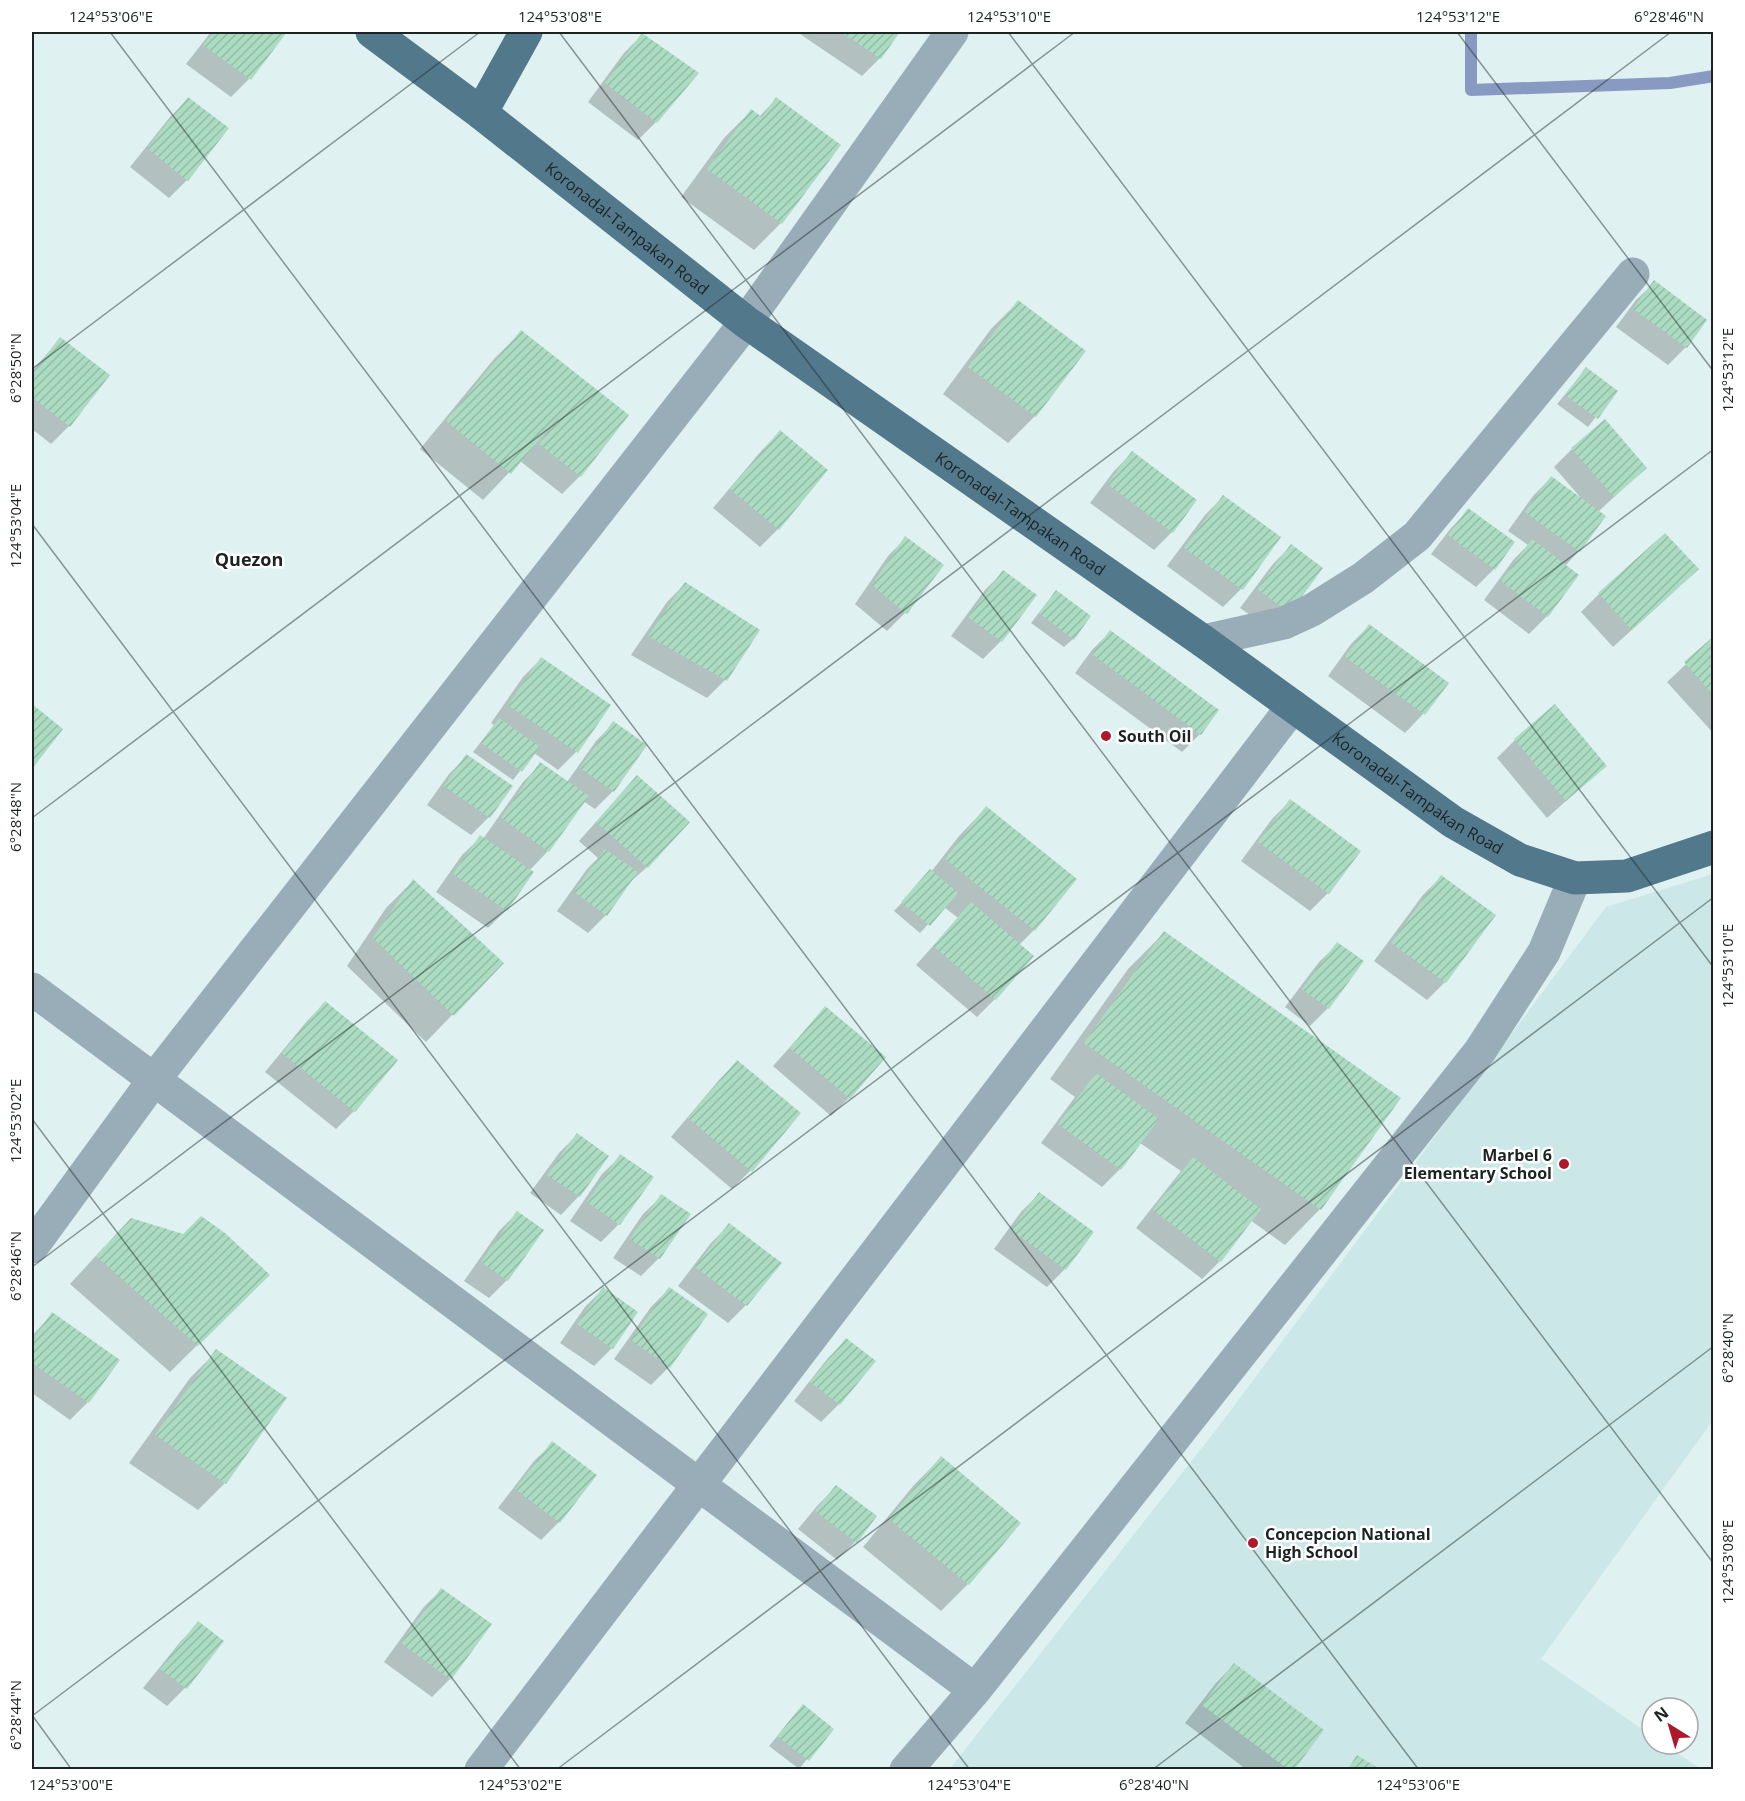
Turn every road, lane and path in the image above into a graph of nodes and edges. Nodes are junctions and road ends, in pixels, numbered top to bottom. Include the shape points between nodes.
1 (372, 32) edge
2 (526, 32) edge
3 (952, 32) edge
4 (482, 113) junction
5 (1633, 274) dead end
6 (746, 322) junction
7 (1203, 641) junction
8 (1293, 706) junction
9 (1713, 847) edge
10 (1575, 878) junction
11 (32, 989) edge
12 (153, 1081) junction
13 (32, 1246) edge
14 (698, 1485) junction
15 (975, 1690) junction
16 (481, 1770) edge
17 (906, 1770) edge

1 - 4 main road, Koronadal-Tampakan Road
2 - 4 main road
3 - 6 street
4 - 6 main road, Koronadal-Tampakan Road
5 - 7 street via 1416,536 1363,578 1312,610 1284,623
6 - 7 main road, Koronadal-Tampakan Road
6 - 12 street
7 - 8 main road, Koronadal-Tampakan Road
8 - 10 main road, Koronadal-Tampakan Road via 1453,822 1520,860
8 - 14 street
9 - 10 main road, Koronadal-Tampakan Road via 1627,876
10 - 15 street via 1544,952 1480,1051
11 - 12 street
12 - 13 street
12 - 14 street
14 - 15 street
14 - 16 street
15 - 17 street

